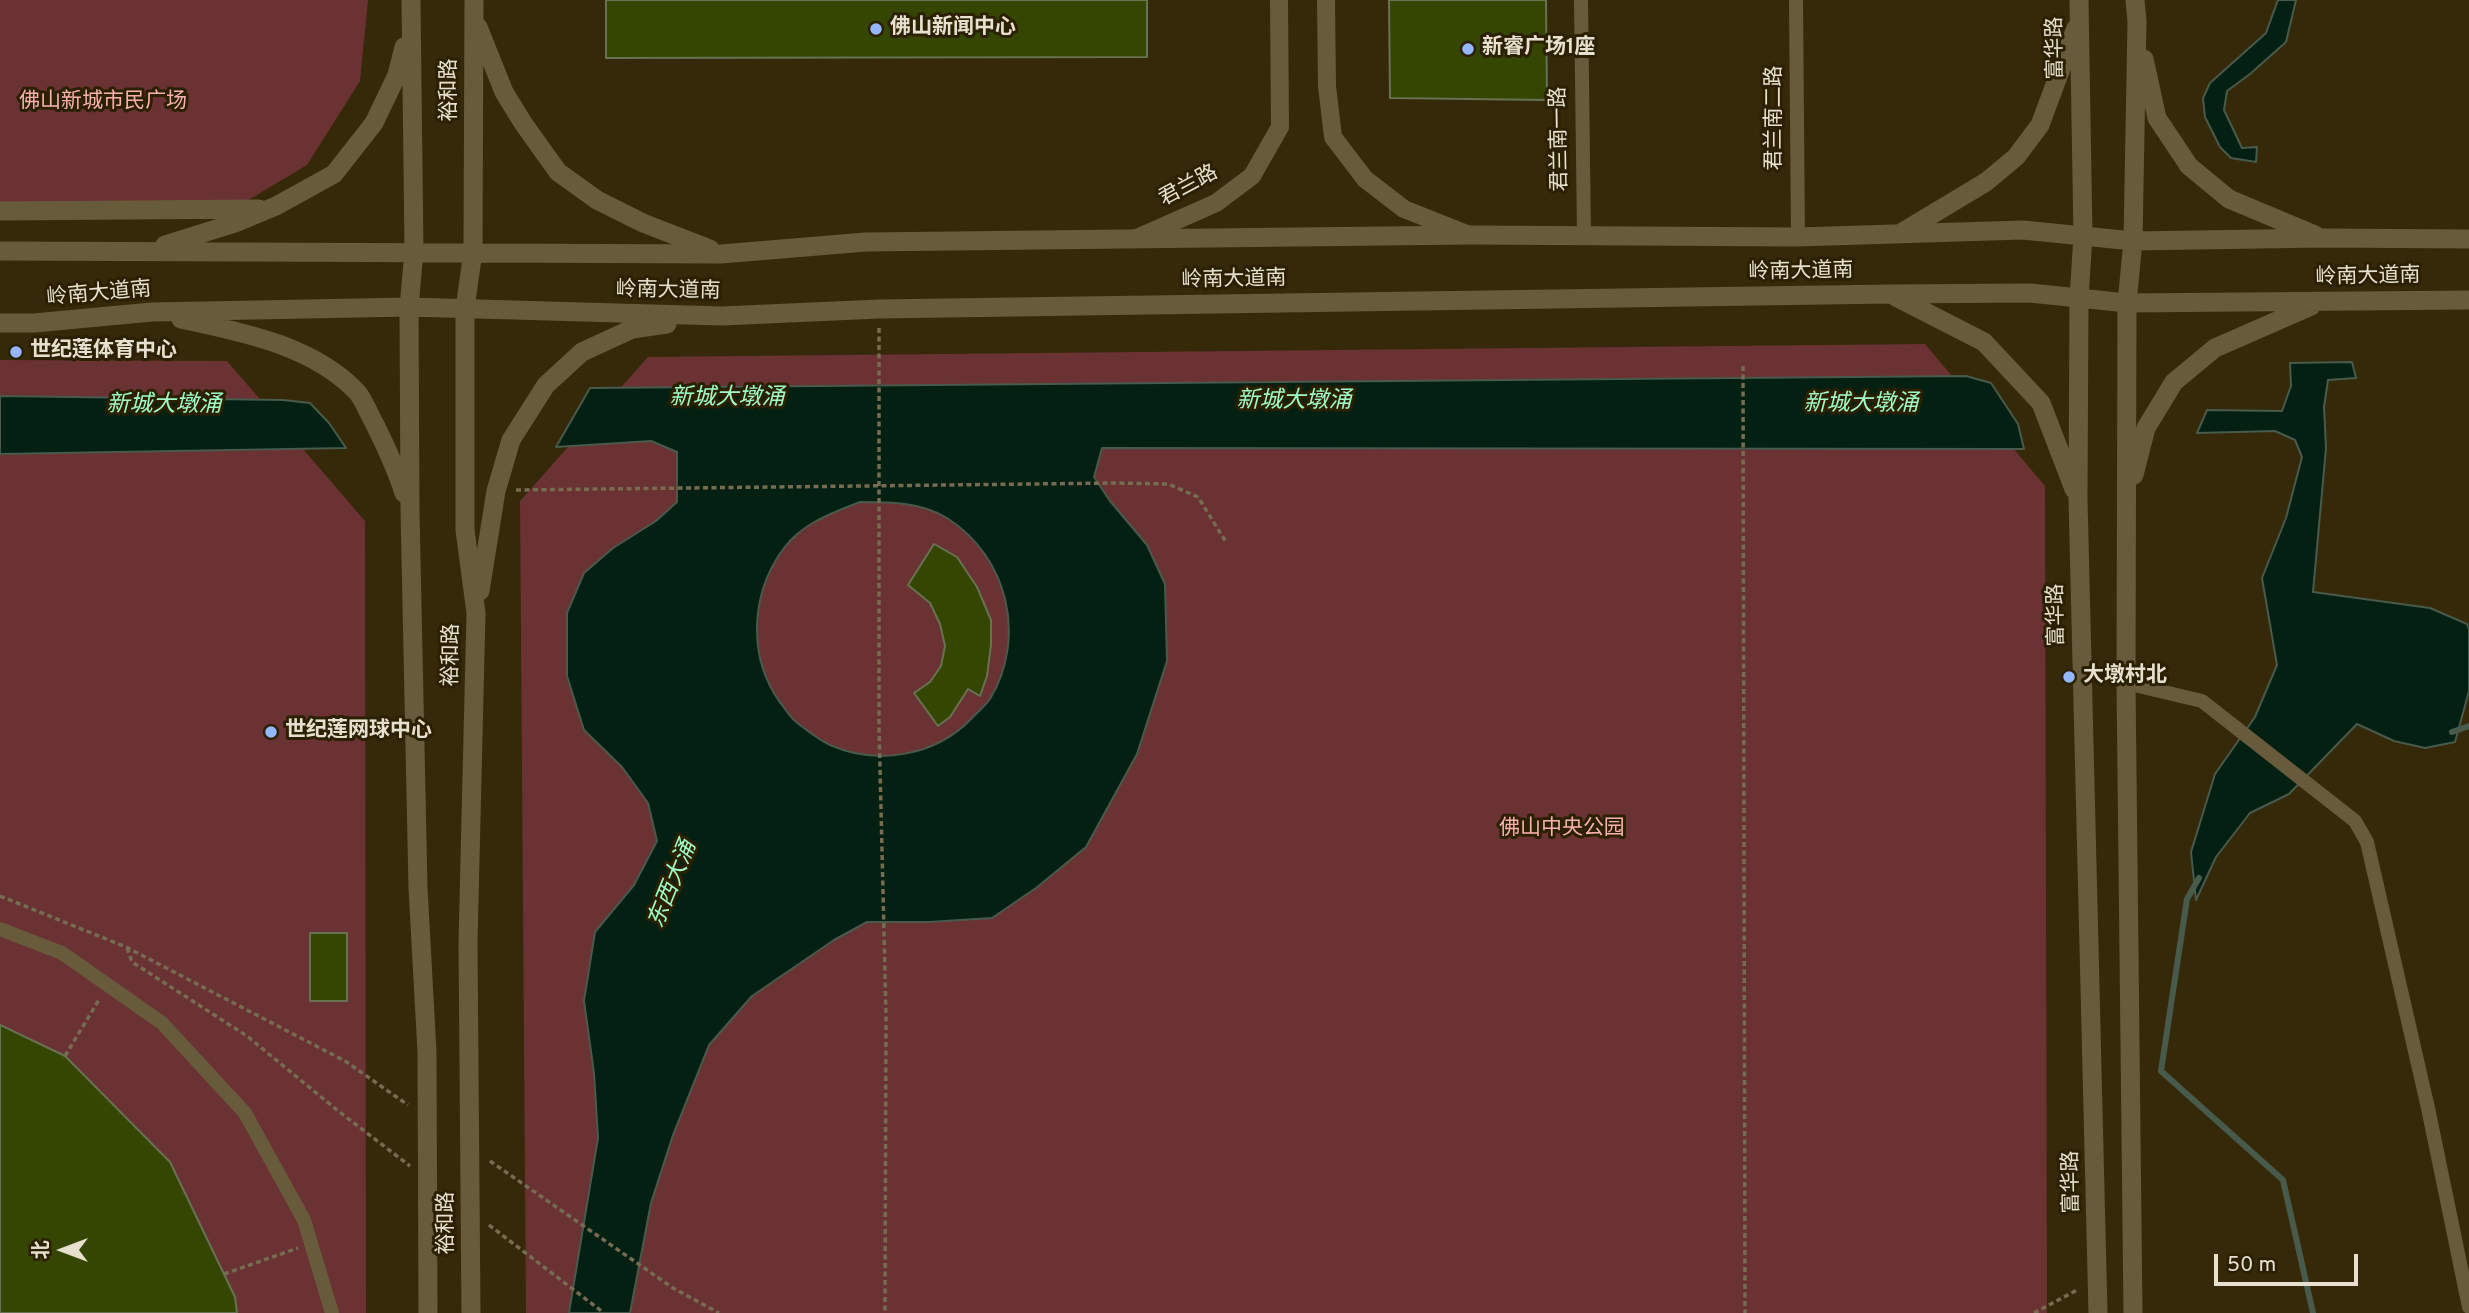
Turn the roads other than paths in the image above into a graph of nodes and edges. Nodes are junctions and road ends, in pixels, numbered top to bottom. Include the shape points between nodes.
1 (1279, 0) edge
2 (1326, 0) edge
3 (1581, 0) edge
4 (1796, 0) edge
5 (2135, 0) edge
6 (411, 9) edge
7 (2080, 9) edge
8 (474, 10) edge
9 (2137, 21) junction
10 (267, 209) junction
11 (0, 211) edge
12 (1898, 234) junction
13 (1470, 235) junction
14 (1584, 235) junction
15 (2083, 236) junction
16 (1798, 237) junction
17 (2323, 238) junction
18 (2469, 239) edge
19 (1132, 240) junction
20 (2133, 241) junction
21 (0, 251) edge
22 (147, 251) junction
23 (414, 251) junction
24 (473, 251) junction
25 (720, 254) junction
26 (1891, 294) junction
27 (2079, 298) junction
28 (2469, 300) edge
29 (2320, 302) junction
30 (2127, 303) junction
31 (409, 307) junction
32 (465, 309) junction
33 (152, 312) junction
34 (722, 316) junction
35 (0, 323) edge
36 (2078, 499) junction
37 (2126, 503) junction
38 (410, 510) junction
39 (476, 613) junction
40 (2126, 684) junction
41 (0, 929) edge
42 (2469, 1307) edge
43 (332, 1313) edge
44 (428, 1313) edge
45 (471, 1313) edge
46 (2098, 1313) edge
47 (2133, 1313) edge

1 - 19 street, 君兰路 via 1280,127 1252,176 1216,203
2 - 13 street via 1333,137 1365,178 1404,209
3 - 14 street, 君兰南一路
4 - 16 street, 君兰南二路
5 - 9 main road
6 - 10 main road via 397,75 374,123 334,174
6 - 23 main road, 裕和路
7 - 12 main road via 2040,125 2016,157 1986,182
7 - 15 main road, 富华路
8 - 24 main road, 裕和路
8 - 25 main road via 504,92 558,172 597,200
9 - 17 main road via 2157,118 2189,166 2229,199
9 - 20 main road
10 - 11 main road
10 - 22 main road
12 - 15 main road, 岭南大道南 via 2023,230
12 - 16 main road, 岭南大道南
13 - 14 main road, 岭南大道南
13 - 19 main road, 岭南大道南
14 - 16 main road, 岭南大道南
15 - 20 main road, 岭南大道南
15 - 27 main road, 富华路
17 - 18 main road, 岭南大道南
17 - 20 main road, 岭南大道南
19 - 25 main road, 岭南大道南 via 866,242
20 - 30 main road
21 - 22 main road, 岭南大道南
22 - 23 main road, 岭南大道南
23 - 24 main road, 岭南大道南
23 - 31 main road, 裕和路
24 - 25 main road, 岭南大道南
24 - 32 main road, 裕和路
26 - 27 main road, 岭南大道南 via 2030,293
26 - 34 main road, 岭南大道南 via 880,309
26 - 36 main road via 1984,342 2041,403
27 - 30 main road, 岭南大道南
27 - 36 main road, 富华路
28 - 29 main road, 岭南大道南
29 - 30 main road, 岭南大道南
29 - 37 main road via 2214,348 2174,382 2146,428
30 - 37 main road
31 - 32 main road, 岭南大道南
31 - 33 main road, 岭南大道南
31 - 38 main road, 裕和路
32 - 34 main road, 岭南大道南
32 - 39 main road, 裕和路 via 465,530
33 - 35 main road, 岭南大道南
33 - 38 main road via 234,331 325,364 358,393 392,457
34 - 39 main road via 632,329 582,352 546,385 511,440 496,491
36 - 46 main road, 富华路
37 - 40 main road
38 - 44 main road, 裕和路 via 418,888 427,1052
39 - 45 main road, 裕和路 via 468,942
40 - 42 street via 2202,701 2355,821 2367,842
40 - 47 main road
41 - 43 street via 62,953 162,1023 245,1113 304,1220

